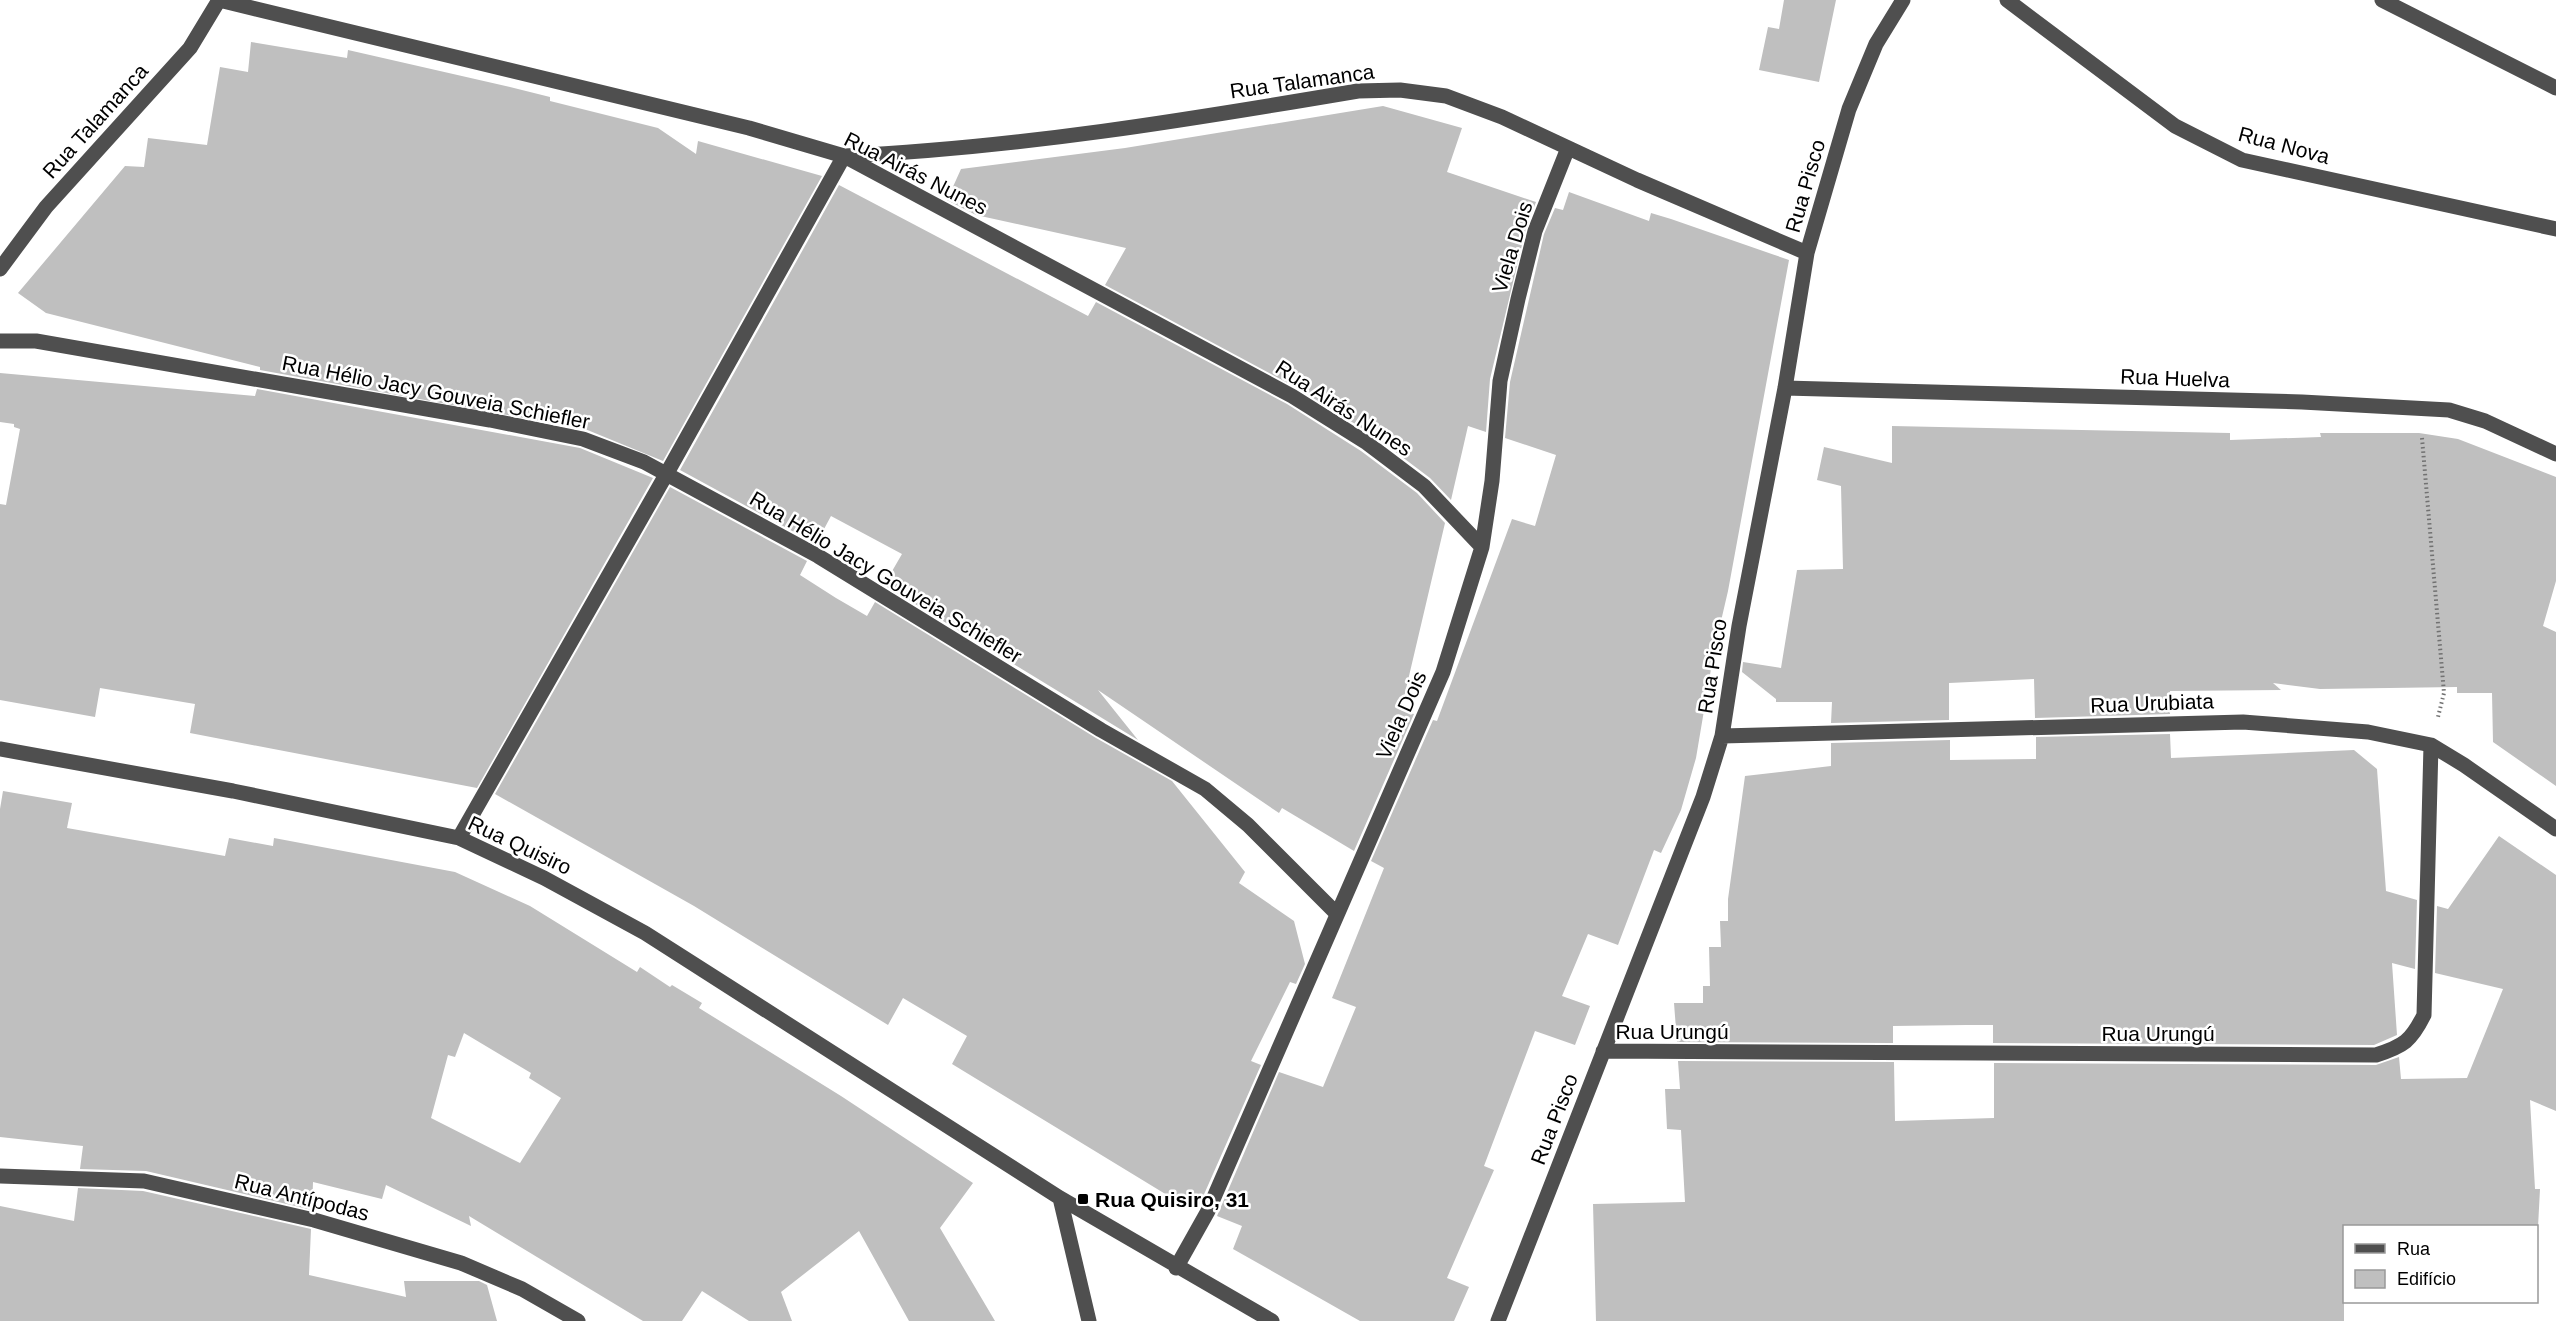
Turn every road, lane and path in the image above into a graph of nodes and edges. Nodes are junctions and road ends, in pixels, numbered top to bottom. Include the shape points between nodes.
1 (219, 0) edge
2 (1903, 0) edge
3 (2007, 0) edge
4 (2382, 0) edge
5 (2556, 88) edge
6 (1568, 148) junction
7 (844, 156) junction
8 (2556, 229) edge
9 (1807, 252) junction
10 (0, 269) edge
11 (0, 341) edge
12 (1785, 388) junction
13 (2419, 408) junction
14 (2556, 453) edge
15 (667, 473) junction
16 (1482, 547) junction
17 (1722, 736) junction
18 (2431, 745) junction
19 (0, 749) edge
20 (2556, 829) edge
21 (459, 838) junction
22 (1337, 914) junction
23 (1603, 1051) junction
24 (0, 1176) edge
25 (1060, 1198) junction
26 (1176, 1268) junction
27 (578, 1321) edge
28 (1089, 1321) edge
29 (1272, 1321) edge
30 (1498, 1321) edge

1 - 7 street, Rua Airás Nunes via 738,125
1 - 10 street, Rua Talamanca via 190,48 46,207
2 - 9 street, Rua Pisco via 1876,44 1849,110
3 - 8 street, Rua Nova via 2175,126 2242,160
4 - 5 street
6 - 7 street, Rua Talamanca via 1446,96 1400,90 1358,91 1064,138
6 - 9 street, Rua Talamanca
6 - 16 street, Viela Dois via 1535,231 1515,311 1500,381
7 - 15 street
7 - 16 street, Rua Airás Nunes via 1292,396 1367,443 1424,486
9 - 12 street, Rua Pisco
11 - 15 street, Rua Hélio Jacy Gouveia Schiefler via 36,341 490,420 583,439
12 - 13 street, Rua Huelva
12 - 17 street, Rua Pisco
13 - 14 street, Rua Huelva via 2449,410 2485,421
13 - 18 path via 2444,693
15 - 21 street
15 - 22 street, Rua Hélio Jacy Gouveia Schiefler via 818,556 1101,730 1205,789 1248,825
16 - 22 street, Viela Dois via 1443,672
17 - 18 street, Rua Urubiata via 2243,722 2368,732
17 - 23 street, Rua Pisco via 1703,796
18 - 20 street, Rua Urubiata
18 - 23 street, Rua Urungú via 2424,1015 2415,1034 2401,1047 2376,1055
19 - 21 street, Rua Quisiro
21 - 25 street, Rua Quisiro via 544,878 645,933
22 - 26 street, Viela Dois via 1208,1211
23 - 30 street, Rua Pisco
24 - 27 street, Rua Antípodas via 144,1181 314,1220 461,1263 522,1289
25 - 26 street, Rua Quisiro
25 - 28 street
26 - 29 street, Rua Quisiro

